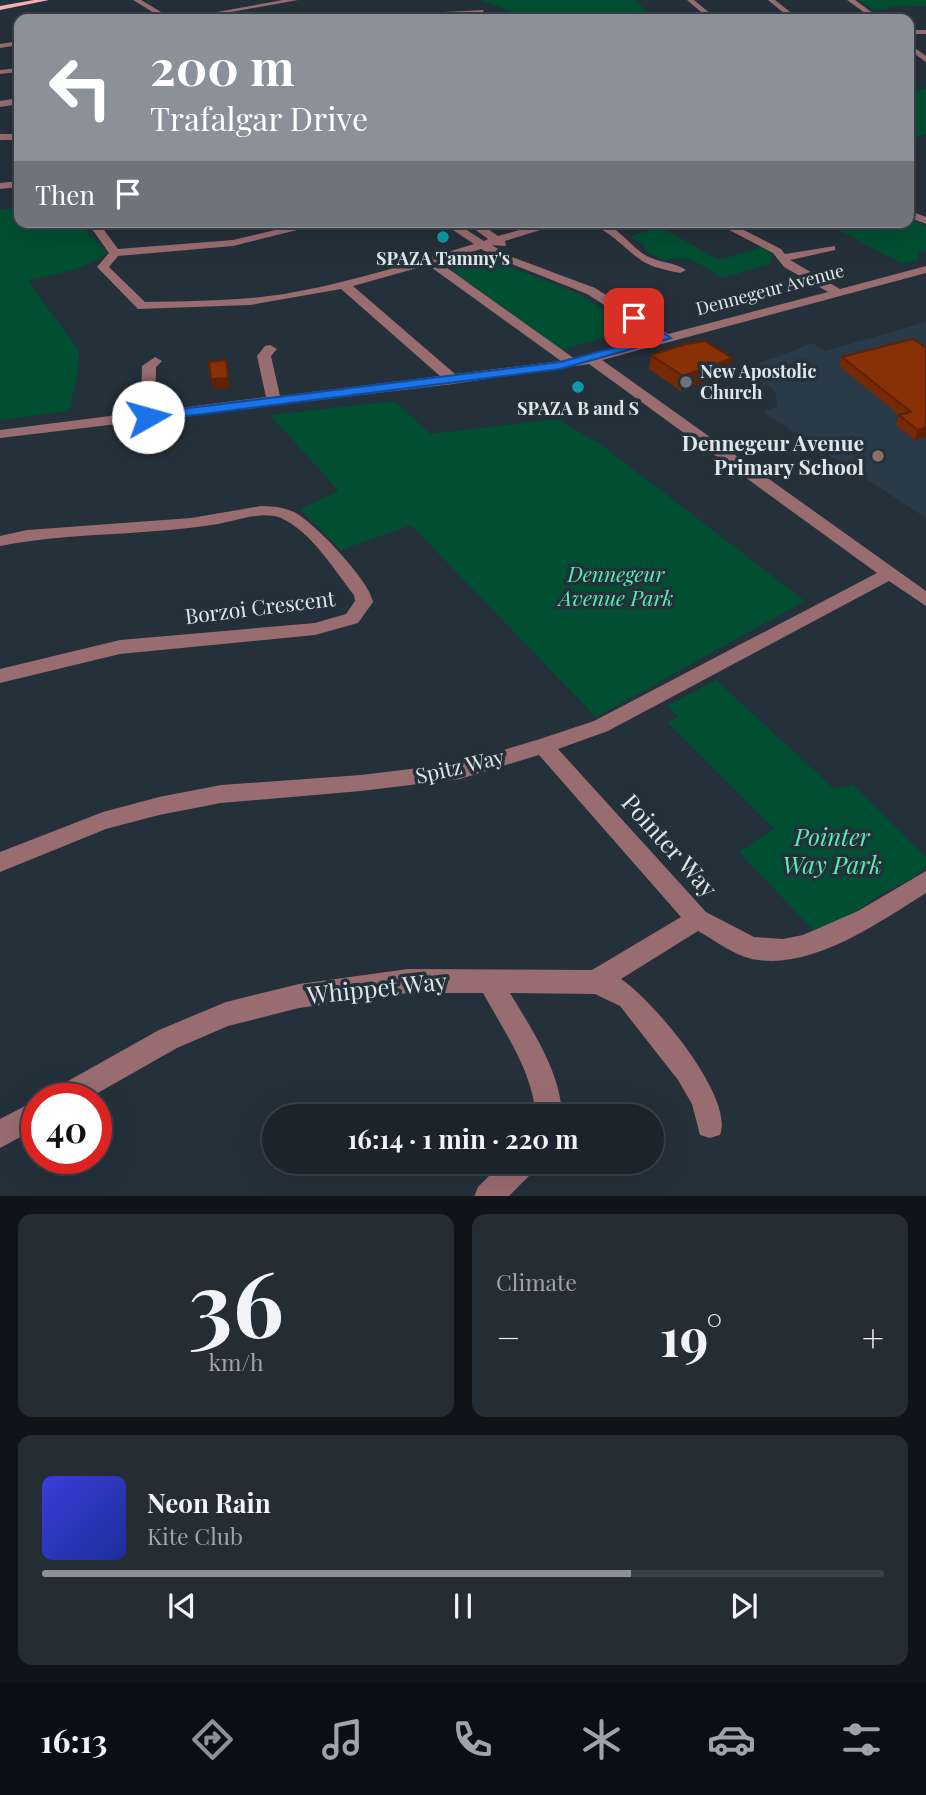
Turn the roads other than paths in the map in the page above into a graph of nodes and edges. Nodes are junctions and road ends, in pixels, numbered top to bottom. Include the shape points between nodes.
1 (46, 0) edge
2 (136, 0) edge
3 (295, 0) edge
4 (690, 0) edge
5 (771, 0) edge
6 (850, 0) edge
7 (439, 2) dead end
8 (209, 4) dead end
9 (0, 8) edge
10 (482, 11) dead end
11 (222, 12) junction
12 (458, 12) junction
13 (160, 14) edge
14 (210, 14) edge
15 (425, 14) edge
16 (462, 14) edge
17 (707, 14) edge
18 (789, 14) edge
19 (870, 14) edge
20 (96, 228) edge
21 (297, 228) edge
22 (455, 228) edge
23 (479, 228) edge
24 (540, 228) edge
25 (606, 228) edge
26 (731, 228) edge
27 (497, 240) junction
28 (480, 245) junction
29 (831, 248) dead end
30 (115, 253) junction
31 (782, 258) junction
32 (429, 260) junction
33 (521, 262) junction
34 (926, 269) edge
35 (680, 270) dead end
36 (343, 285) junction
37 (838, 292) junction
38 (665, 338) junction
39 (270, 349) dead end
40 (591, 359) junction
41 (155, 361) dead end
42 (573, 364) junction
43 (453, 380) junction
44 (274, 402) junction
45 (148, 417) junction
46 (0, 434) edge
47 (0, 541) edge
48 (889, 574) junction
49 (924, 598) edge
50 (0, 676) edge
51 (543, 746) junction
52 (0, 863) edge
53 (926, 881) edge
54 (698, 919) junction
55 (489, 981) junction
56 (595, 982) junction
57 (89, 1083) edge
58 (549, 1104) edge
59 (21, 1122) edge
60 (710, 1125) dead end
61 (0, 1133) edge
62 (511, 1174) edge
63 (488, 1196) edge

1 - 9 main road
2 - 13 street
3 - 11 street
4 - 17 street
5 - 18 street
6 - 19 street
7 - 12 street
8 - 11 street
10 - 12 street
11 - 14 street
12 - 15 street
12 - 16 street
20 - 30 street
21 - 30 street via 221,245
22 - 28 street
23 - 27 street
24 - 27 street
25 - 35 street via 640,257
26 - 31 street
27 - 28 street
27 - 33 street
28 - 32 street
28 - 33 street
29 - 31 street
30 - 36 street via 103,267 142,306 234,303
31 - 37 street
32 - 36 street
32 - 42 street
33 - 38 street via 591,291
34 - 37 street, Dennegeur Avenue
36 - 43 street
37 - 38 street, Dennegeur Avenue
38 - 40 street, Dennegeur Avenue
39 - 44 street via 264,356
40 - 42 street, Dennegeur Avenue
40 - 48 street
41 - 45 street via 149,366
42 - 43 street, Dennegeur Avenue
43 - 44 street, Dennegeur Avenue
44 - 45 street, Dennegeur Avenue
45 - 46 street, Dennegeur Avenue
47 - 50 street, Borzoi Crescent via 283,513 319,542 365,602 352,619 315,629 120,647
48 - 49 street
48 - 51 street, Spitz Way via 601,726
51 - 52 street, Spitz Way via 460,771 234,792 159,806 103,821
51 - 54 street, Pointer Way
53 - 54 street, Pointer Way via 823,940 783,950 751,948
54 - 56 street
55 - 56 street, Whippet Way
55 - 57 street, Whippet Way via 408,981 299,996 226,1014 167,1039
55 - 58 street via 544,1080
56 - 60 street via 612,986 629,998 687,1071 704,1099
59 - 61 street
62 - 63 street

